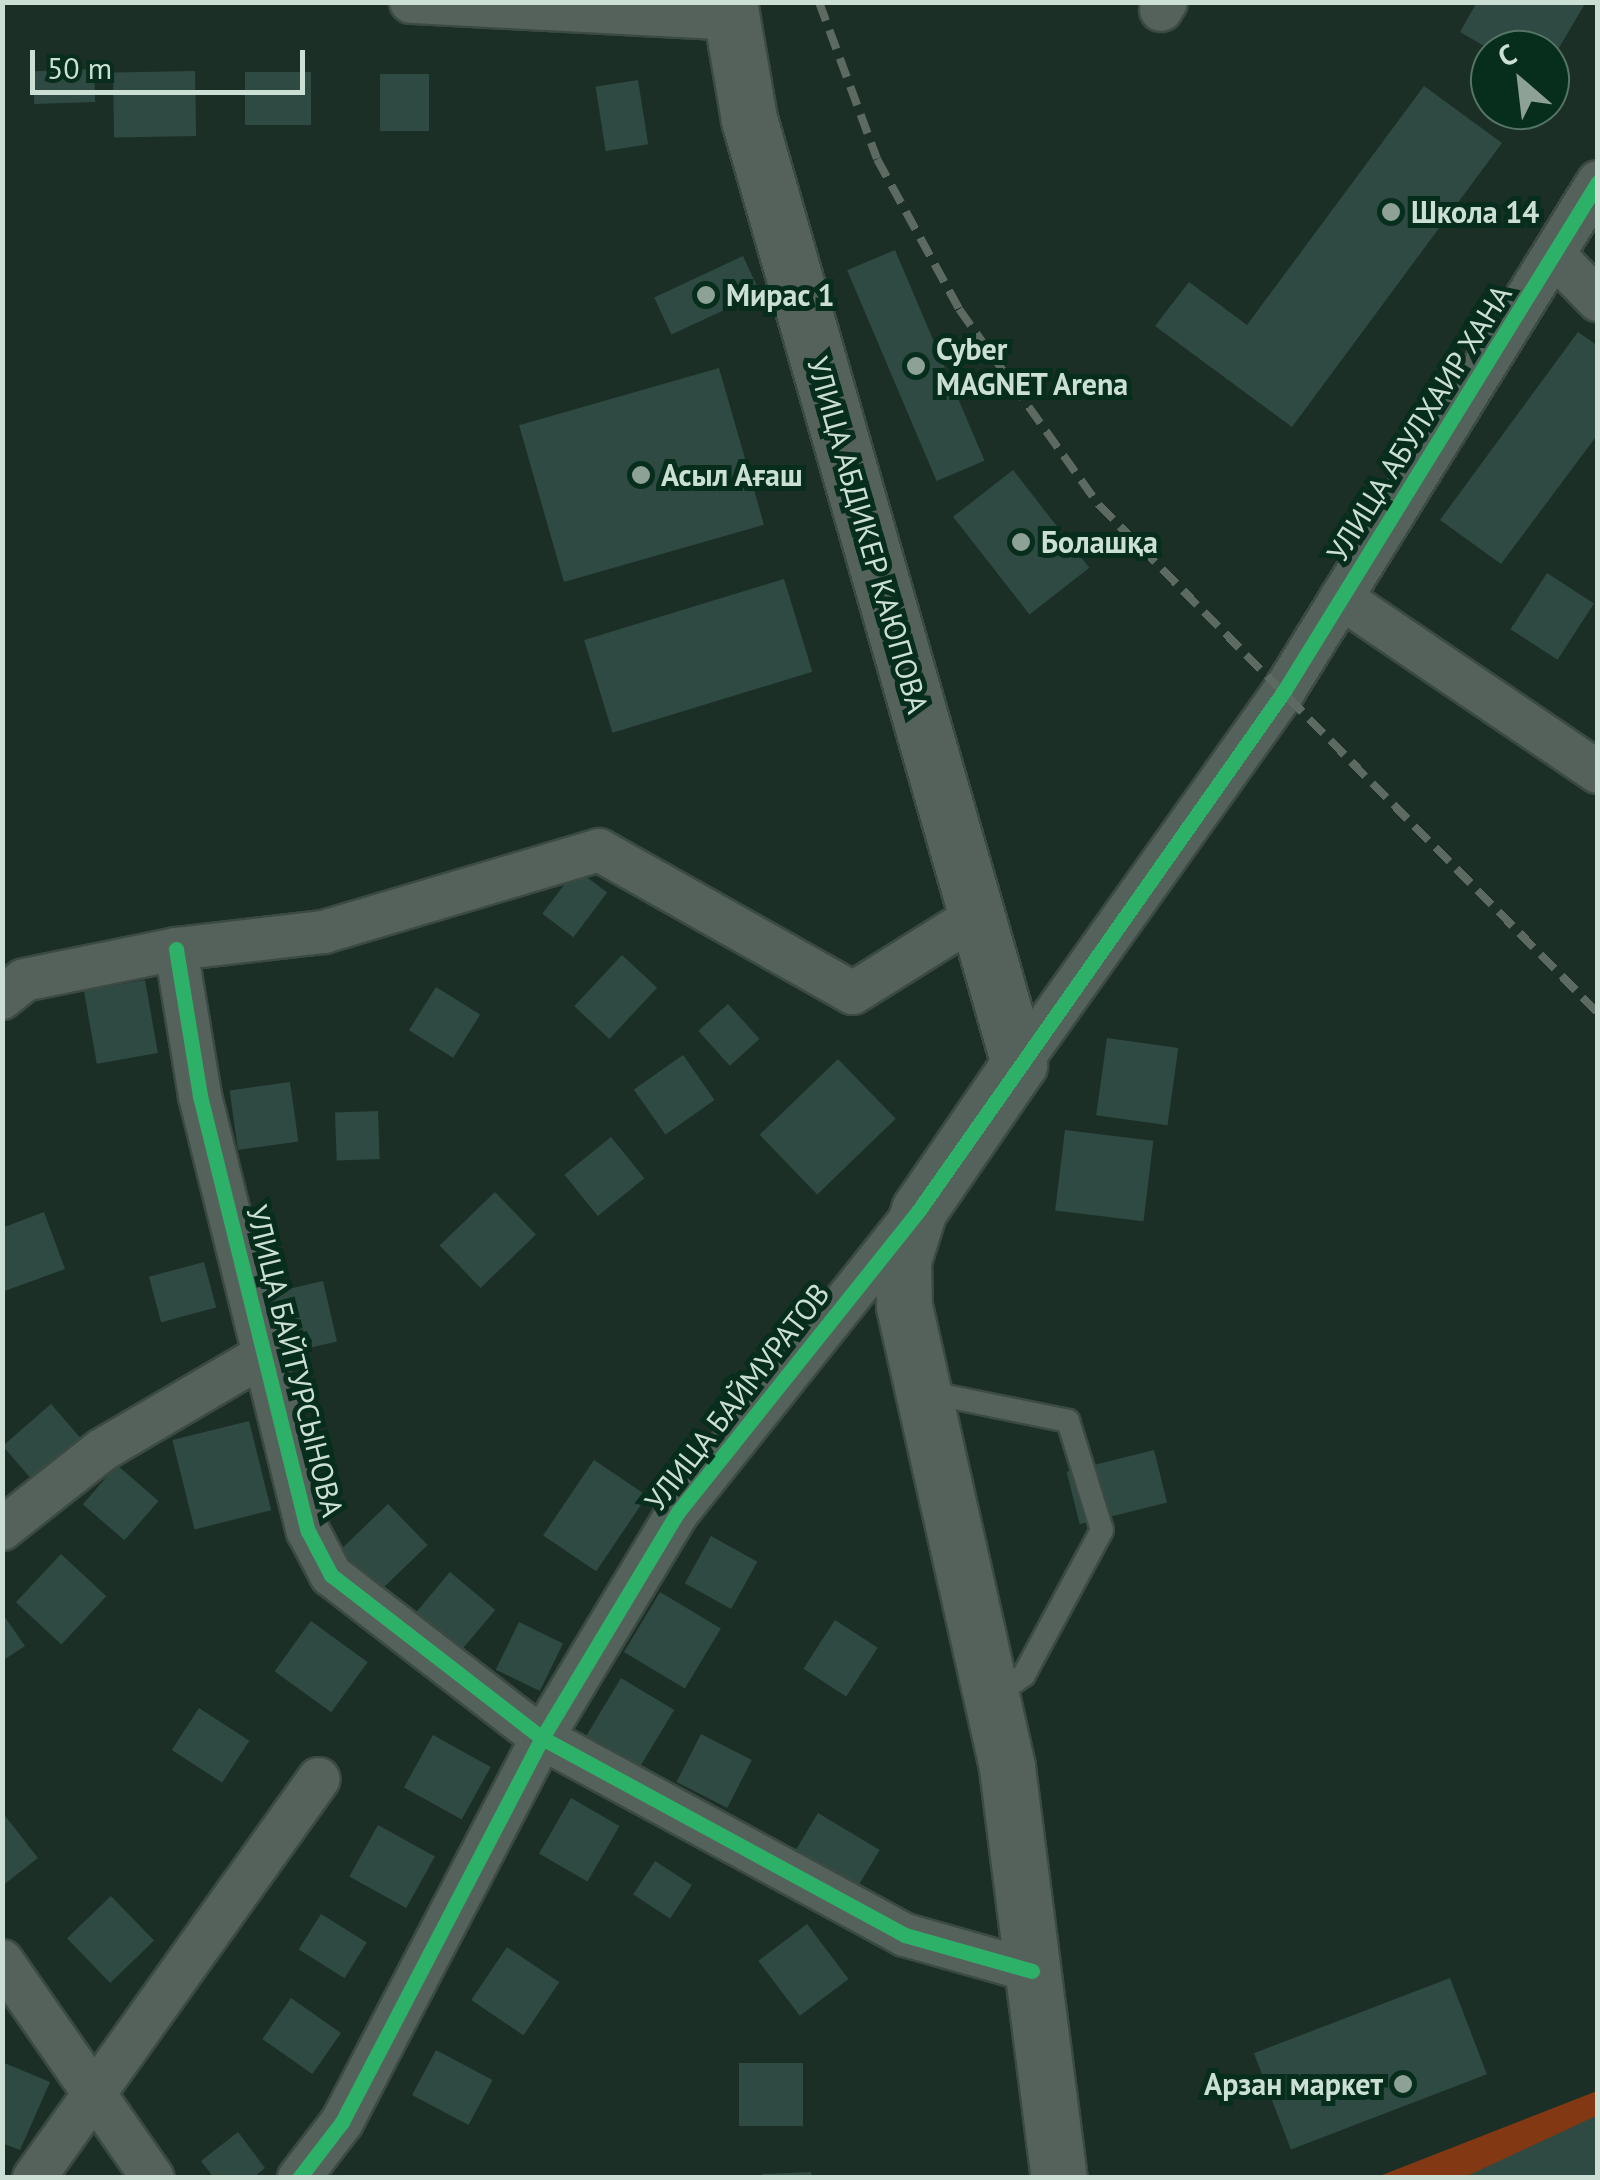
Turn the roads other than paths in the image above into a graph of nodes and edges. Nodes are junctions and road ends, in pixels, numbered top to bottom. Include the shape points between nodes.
1 (411, 2) edge
2 (730, 11) edge
3 (1598, 182) edge
4 (1555, 256) junction
5 (1598, 300) edge
6 (1342, 598) junction
7 (1284, 691) joint
8 (1598, 772) edge
9 (976, 916) junction
10 (176, 949) junction
11 (2, 998) edge
12 (1019, 1064) junction
13 (919, 1210) junction
14 (264, 1355) junction
15 (923, 1391) junction
16 (2, 1528) edge
17 (993, 1696) junction
18 (542, 1738) junction
19 (319, 1779) dead end
20 (2, 1961) edge
21 (1032, 1971) junction
22 (94, 2094) junction
23 (34, 2178) edge
24 (153, 2178) edge
25 (299, 2178) edge
26 (1059, 2178) edge

1 - 2 street
2 - 9 street, УЛИЦА АБДИКЕР КАЮПОВА via 749,118
3 - 4 street, УЛИЦА АБУЛХАИР ХАНА
4 - 5 street
4 - 6 street, УЛИЦА АБУЛХАИР ХАНА
6 - 7 street, УЛИЦА АБУЛХАИР ХАНА
6 - 8 street
7 - 12 street, УЛИЦА БАЙМУРАТОВ
9 - 10 street via 853,993 599,850 324,932
9 - 12 street, УЛИЦА АБДИКЕР КАЮПОВА
10 - 11 street via 24,980
10 - 14 street, УЛИЦА БАЙТУРСЫНОВА via 200,1096
12 - 13 street, УЛИЦА БАЙМУРАТОВ
13 - 15 street via 904,1260 904,1306
13 - 18 street, УЛИЦА БАЙМУРАТОВ via 678,1512
14 - 16 street via 102,1450
14 - 18 street, УЛИЦА БАЙТУРСЫНОВА via 308,1531 331,1575
15 - 17 street
15 - 17 lane via 1068,1421 1102,1530 1024,1675
17 - 21 street
18 - 21 street, УЛИЦА БАЙТУРСЫНОВА via 906,1935
18 - 25 street, УЛИЦА БАЙМУРАТОВ via 342,2122
19 - 22 street
20 - 22 street
21 - 26 street
22 - 23 street
22 - 24 street

